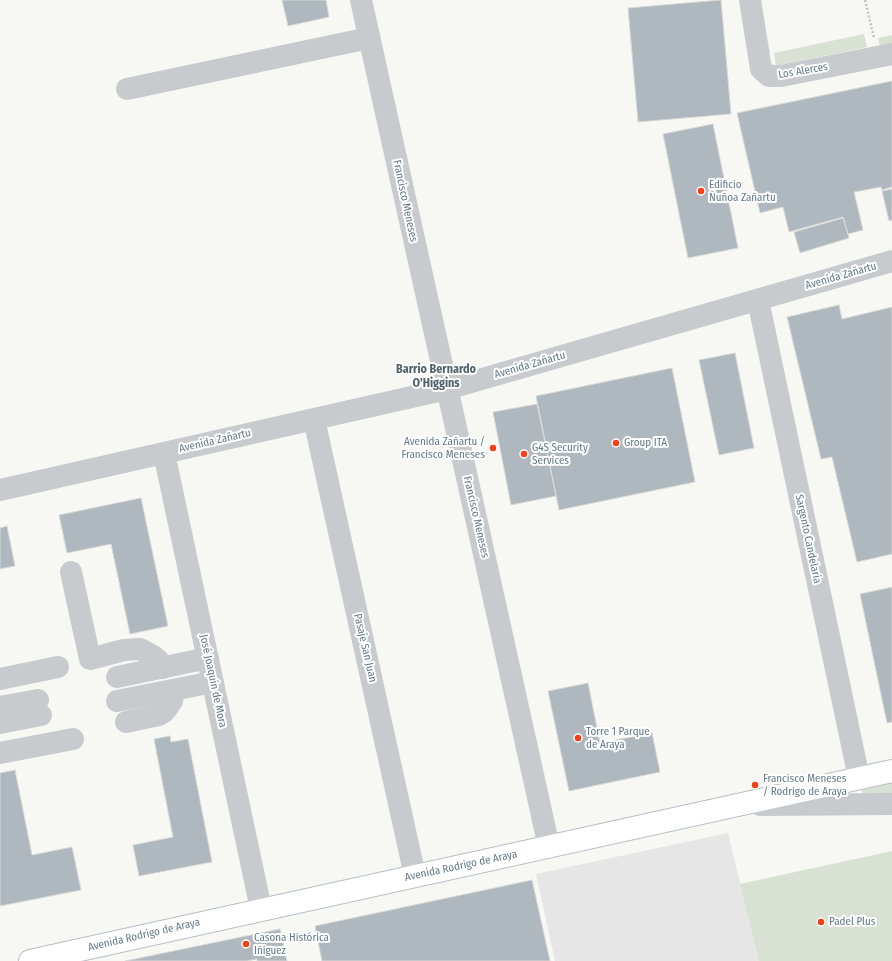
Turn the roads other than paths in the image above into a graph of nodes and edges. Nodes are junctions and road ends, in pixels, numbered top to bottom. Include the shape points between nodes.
1 (361, 0) edge
2 (750, 0) edge
3 (369, 38) junction
4 (885, 55) edge
5 (127, 89) dead end
6 (892, 261) edge
7 (758, 300) junction
8 (447, 389) junction
9 (314, 419) junction
10 (164, 453) junction
11 (0, 490) edge
12 (71, 572) dead end
13 (208, 658) junction
14 (58, 667) dead end
15 (163, 668) junction
16 (118, 677) dead end
17 (0, 679) edge
18 (213, 682) junction
19 (173, 691) junction
20 (117, 701) dead end
21 (0, 707) edge
22 (126, 722) dead end
23 (0, 723) edge
24 (73, 739) dead end
25 (0, 753) edge
26 (892, 771) edge
27 (860, 778) junction
28 (892, 804) edge
29 (739, 805) junction
30 (549, 847) junction
31 (415, 876) junction
32 (261, 909) junction
33 (30, 961) edge

1 - 3 street, Francisco Meneses
2 - 4 street, Los Alerces via 761,69 769,76 781,76
3 - 5 street
3 - 8 street, Francisco Meneses
6 - 7 street, Avenida Zañartu
7 - 8 street, Avenida Zañartu
7 - 27 street, Sargento Candelaria
8 - 9 street, Avenida Zañartu
8 - 30 street, Francisco Meneses
9 - 10 street, Avenida Zañartu
9 - 31 street, Pasaje San Juan
10 - 11 street, Avenida Zañartu
10 - 13 street, José Joaquín de Mora
12 - 15 street via 90,658 124,650 140,650 153,656
13 - 15 street
13 - 18 street, José Joaquín de Mora
14 - 17 street
15 - 16 street
18 - 19 street
18 - 32 street, José Joaquín de Mora
19 - 20 street
19 - 22 street via 172,702 159,715
21 - 23 street via 39,707
24 - 25 street
26 - 27 main road, Avenida Rodrigo de Araya
27 - 29 main road, Avenida Rodrigo de Araya
28 - 29 street
29 - 30 main road, Avenida Rodrigo de Araya
30 - 31 main road, Avenida Rodrigo de Araya
31 - 32 main road, Avenida Rodrigo de Araya
32 - 33 main road, Avenida Rodrigo de Araya

